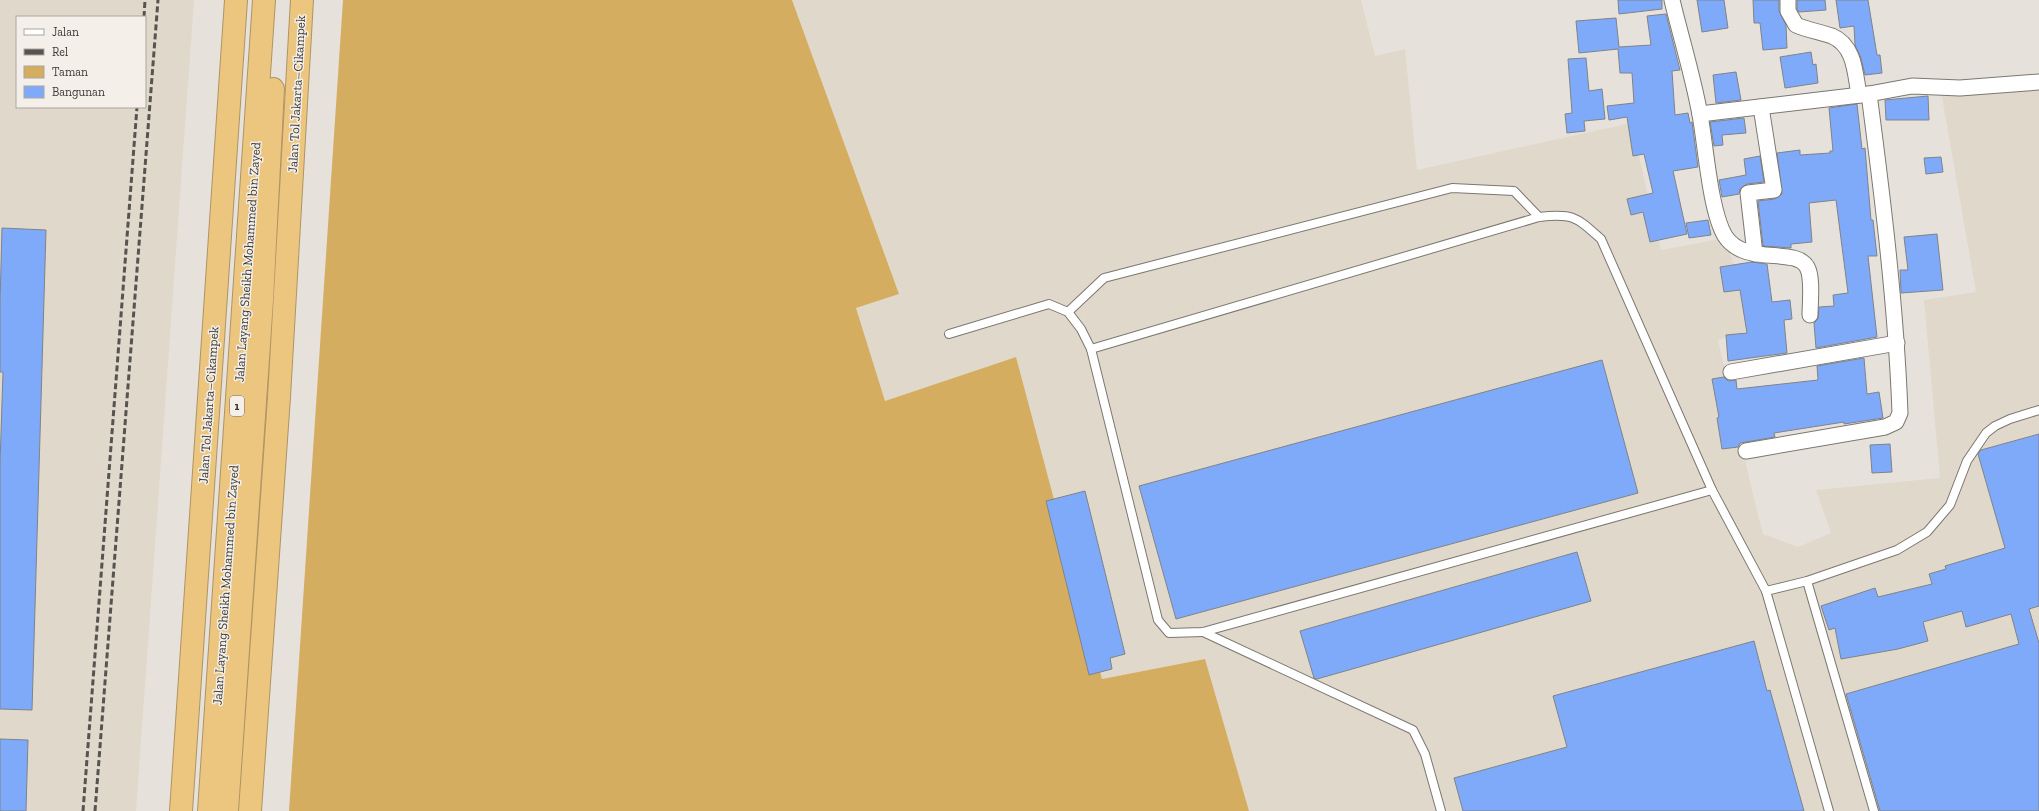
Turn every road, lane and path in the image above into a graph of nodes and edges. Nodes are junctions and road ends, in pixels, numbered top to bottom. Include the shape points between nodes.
1 (236, 0) edge
2 (264, 0) edge
3 (278, 0) edge
4 (302, 0) edge
5 (1672, 0) edge
6 (1788, 0) edge
7 (2039, 82) edge
8 (1864, 95) junction
9 (1761, 107) junction
10 (1700, 114) junction
11 (1539, 217) junction
12 (1755, 254) junction
13 (1068, 312) junction
14 (1810, 315) dead end
15 (949, 334) dead end
16 (1897, 343) junction
17 (1091, 349) junction
18 (1731, 372) dead end
19 (2039, 410) edge
20 (1746, 451) dead end
21 (1712, 490) junction
22 (1807, 581) junction
23 (1766, 591) junction
24 (1204, 632) junction
25 (181, 811) edge
26 (209, 811) edge
27 (227, 811) edge
28 (250, 811) edge
29 (1441, 811) edge
30 (1829, 811) edge
31 (1874, 811) edge

1 - 25 highway, Jalan Tol Jakarta–Cikampek
2 - 26 highway, Jalan Layang Sheikh Mohammed bin Zayed / 1
3 - 27 highway, Jalan Layang Sheikh Mohammed bin Zayed / 1 via 262,300
4 - 28 highway, Jalan Tol Jakarta–Cikampek via 279,397
5 - 10 street
6 - 8 street via 1788,11 1796,24 1831,36 1845,46 1852,57
7 - 8 street via 1960,88 1912,86
8 - 9 street
8 - 16 street via 1885,213
9 - 10 street
9 - 12 street via 1774,190 1748,194
10 - 12 street via 1715,208 1725,236 1732,245
11 - 13 lane via 1514,191 1452,188 1104,278
11 - 17 lane
11 - 21 lane via 1564,214 1582,221 1602,239
12 - 14 street via 1801,260 1807,267 1809,276
13 - 15 lane via 1049,304
13 - 17 lane via 1081,329
16 - 18 street
16 - 20 street via 1900,413 1896,422 1864,432
17 - 24 lane via 1158,620 1170,632
19 - 22 lane via 2010,419 1986,433 1966,461 1950,505 1928,532 1897,550
21 - 23 lane
21 - 24 lane
22 - 23 lane
22 - 31 lane
23 - 30 lane
24 - 29 lane via 1413,730 1425,754

